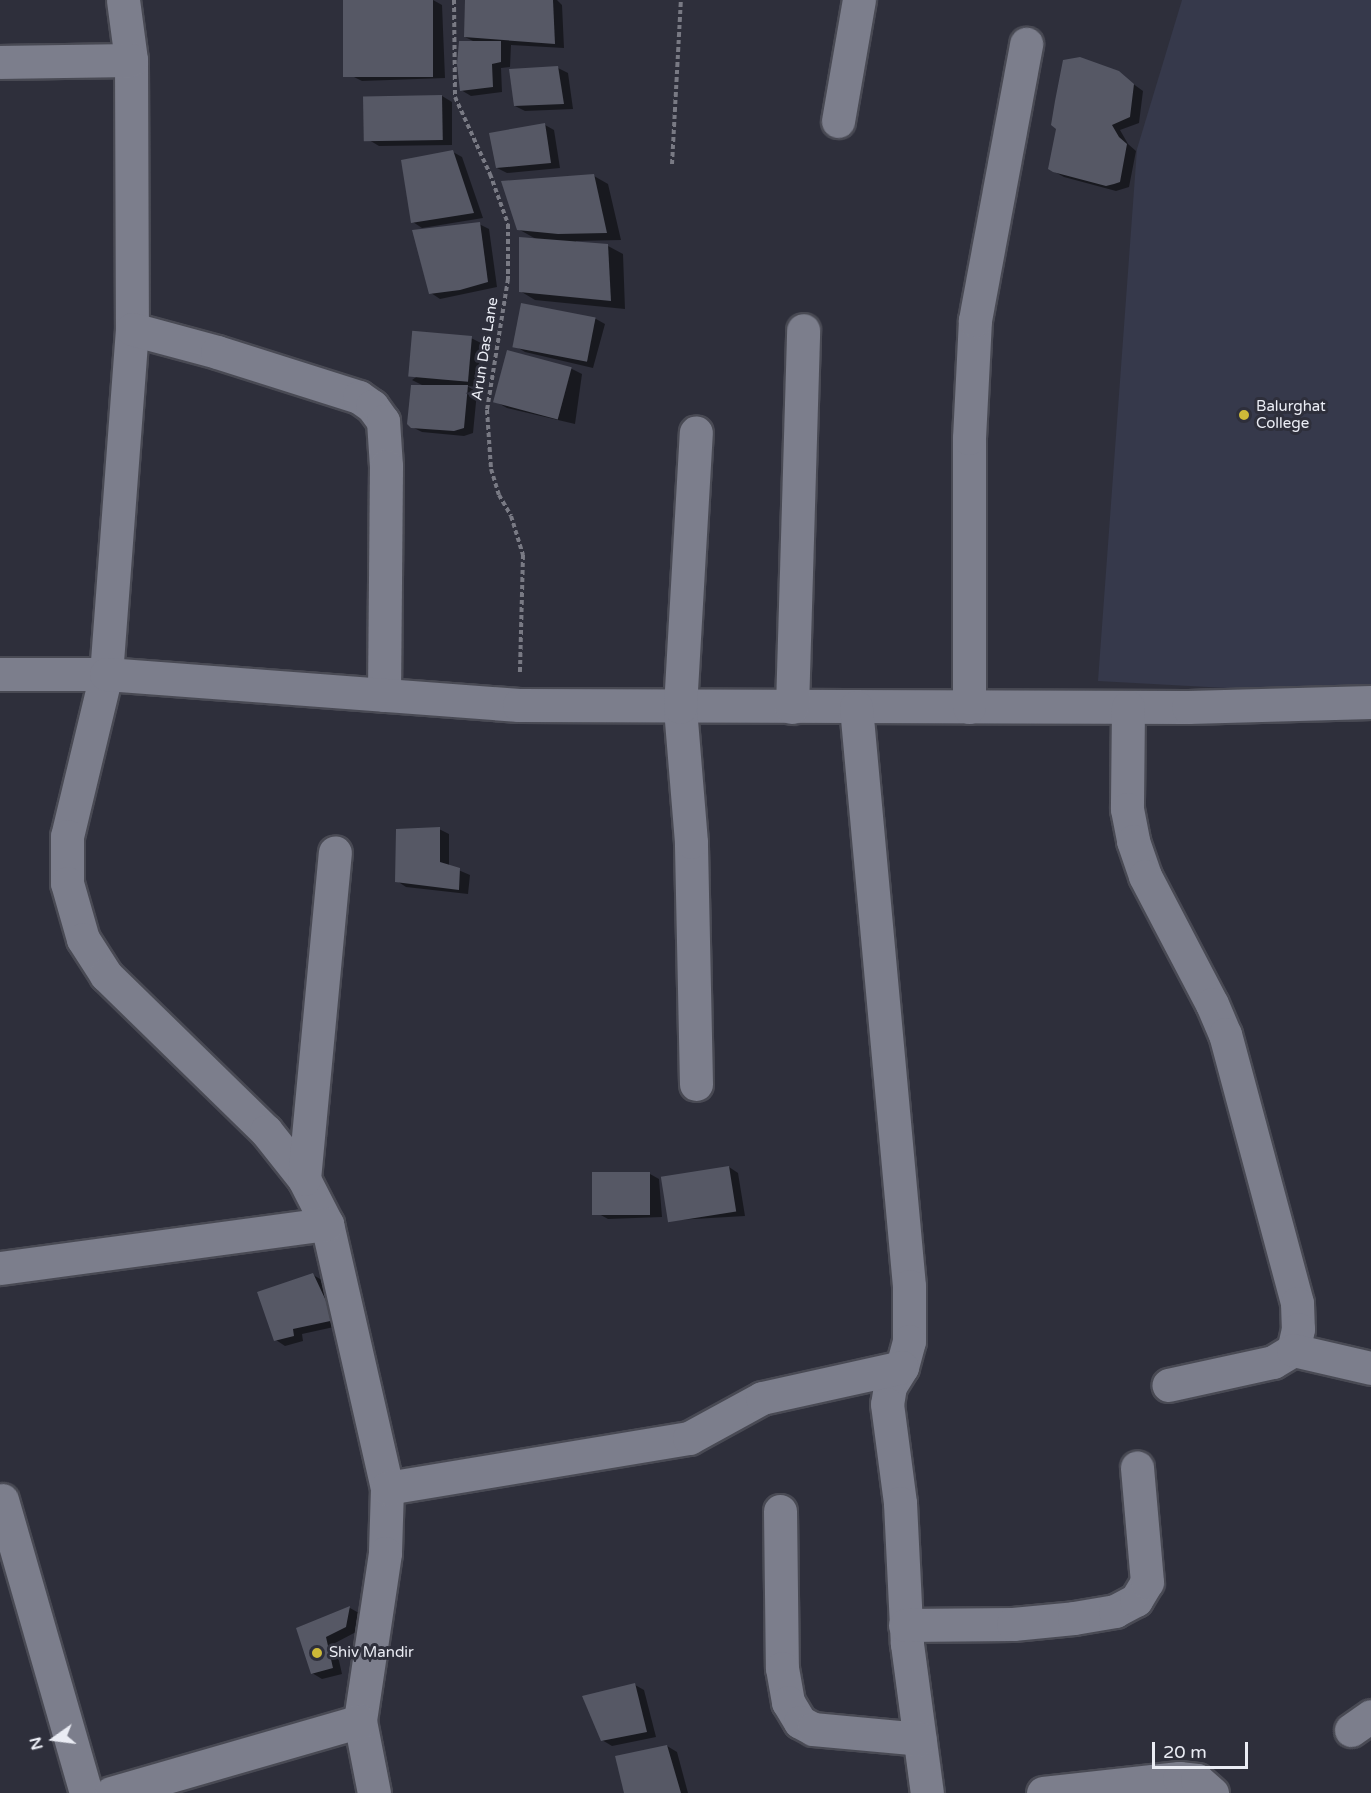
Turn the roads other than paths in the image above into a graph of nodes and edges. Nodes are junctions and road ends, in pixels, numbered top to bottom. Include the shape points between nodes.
1 (123, 0) edge
2 (859, 0) edge
3 (1026, 44) dead end
4 (131, 60) junction
5 (0, 62) edge
6 (838, 121) dead end
7 (132, 329) junction
8 (803, 330) dead end
9 (696, 432) dead end
10 (0, 674) edge
11 (106, 674) junction
12 (384, 695) junction
13 (1371, 702) edge
14 (680, 707) junction
15 (792, 707) junction
16 (856, 707) junction
17 (969, 707) junction
18 (1128, 707) junction
19 (335, 852) dead end
20 (696, 1084) dead end
21 (304, 1179) junction
22 (327, 1224) junction
23 (0, 1268) edge
24 (1293, 1350) junction
25 (902, 1367) junction
26 (1371, 1368) edge
27 (1168, 1385) dead end
28 (1137, 1467) dead end
29 (387, 1488) junction
30 (2, 1500) dead end
31 (780, 1511) dead end
32 (905, 1625) junction
33 (360, 1721) junction
34 (920, 1739) junction
35 (86, 1793) edge
36 (111, 1793) edge
37 (374, 1793) edge
38 (927, 1793) edge
39 (1043, 1793) edge
40 (1212, 1793) edge

1 - 4 street
2 - 6 street
3 - 17 street via 975,320 969,438
4 - 5 street
4 - 7 street
7 - 11 street
7 - 12 street via 359,397 372,406 382,421 386,457
8 - 15 street
9 - 14 street
10 - 11 street
11 - 12 street
11 - 21 street via 66,836 67,884 83,939 106,975 266,1131
12 - 14 street via 519,705
13 - 18 street
14 - 15 street
14 - 20 street via 691,842
15 - 16 street
16 - 17 street
16 - 25 street via 909,1286 909,1341
17 - 18 street
18 - 24 street via 1127,809 1133,841 1145,876 1225,1034 1297,1303 1298,1329
19 - 21 street
21 - 22 street
22 - 23 street
22 - 29 street
24 - 26 street
24 - 27 street via 1274,1362
25 - 29 street via 762,1398 689,1438
25 - 32 street via 890,1386 887,1404 900,1503
28 - 32 street via 1147,1582 1136,1600 1114,1611 1074,1618 1013,1624
29 - 33 street via 385,1552
30 - 35 street
31 - 34 street via 782,1668 788,1702 800,1722 813,1729
32 - 34 street
33 - 36 street
33 - 37 street
34 - 38 street
39 - 40 street via 1179,1778 1197,1780

